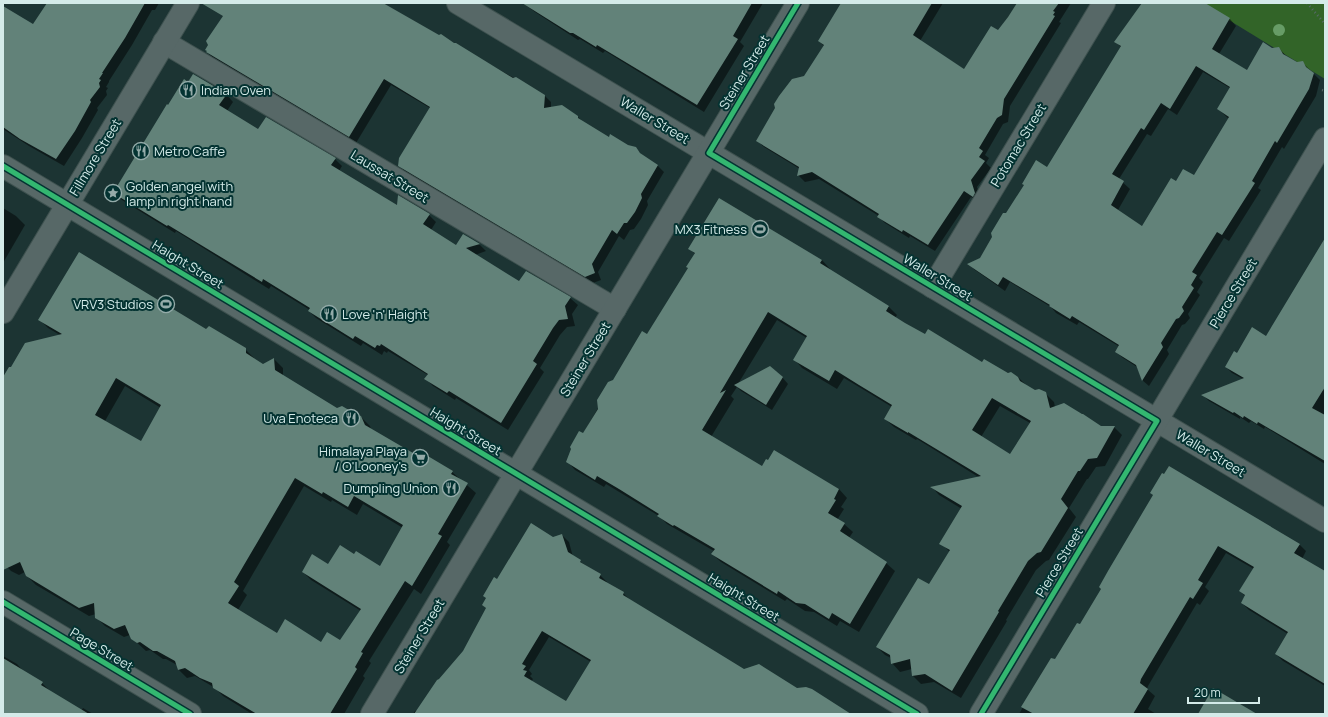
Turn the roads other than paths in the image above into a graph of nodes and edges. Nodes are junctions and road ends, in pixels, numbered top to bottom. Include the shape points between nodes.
1 (188, 3) edge
2 (458, 3) edge
3 (798, 3) edge
4 (1104, 3) edge
5 (164, 42) junction
6 (1325, 139) edge
7 (709, 153) junction
8 (3, 166) edge
9 (67, 204) junction
10 (933, 287) junction
11 (615, 310) junction
12 (3, 312) edge
13 (1157, 421) junction
14 (516, 474) junction
15 (1325, 521) edge
16 (3, 602) edge
17 (190, 714) edge
18 (372, 714) edge
19 (917, 714) edge
20 (981, 714) edge

1 - 5 street, Fillmore Street
2 - 7 street, Waller Street
3 - 7 street, Steiner Street
4 - 10 street, Potomac Street
5 - 9 street, Fillmore Street
5 - 11 street, Laussat Street
6 - 13 street, Pierce Street
7 - 10 street, Waller Street
7 - 11 street, Steiner Street
8 - 9 street, Haight Street
9 - 12 street, Fillmore Street
9 - 14 street, Haight Street
10 - 13 street, Waller Street
11 - 14 street, Steiner Street
13 - 15 street, Waller Street
13 - 20 street, Pierce Street
14 - 18 street, Steiner Street
14 - 19 street, Haight Street
16 - 17 street, Page Street

